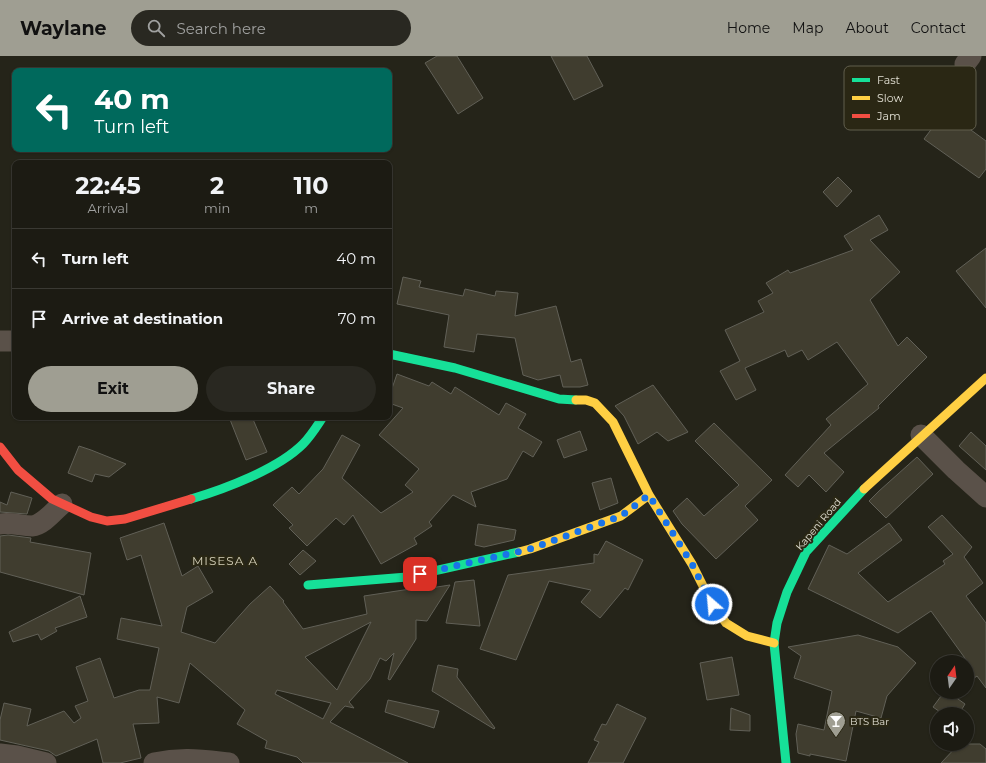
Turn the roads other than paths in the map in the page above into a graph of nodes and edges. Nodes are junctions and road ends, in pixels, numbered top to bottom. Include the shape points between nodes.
1 (0, 341) edge
2 (12, 341) edge
3 (392, 355) edge
4 (986, 378) edge
5 (321, 420) edge
6 (921, 435) junction
7 (0, 447) edge
8 (649, 495) junction
9 (986, 497) edge
10 (62, 504) junction
11 (0, 524) edge
12 (308, 585) dead end
13 (774, 643) junction
14 (0, 754) edge
15 (46, 763) edge
16 (154, 763) edge
17 (229, 763) edge
18 (786, 763) edge

1 - 2 street
3 - 8 street via 455,368 560,399 595,403 613,422
4 - 6 street, Kapeni Road
5 - 10 street via 303,444 281,461 244,480 204,495 125,519 107,521
6 - 9 street
6 - 13 street, Kapeni Road via 870,482 806,552 787,592 777,623
7 - 10 street via 18,470
8 - 12 street via 621,516 530,549 407,577
8 - 13 street via 692,564 712,604 726,623 747,636
10 - 11 street via 34,526
13 - 18 street, Kapeni Road
14 - 15 street
16 - 17 street via 173,759

